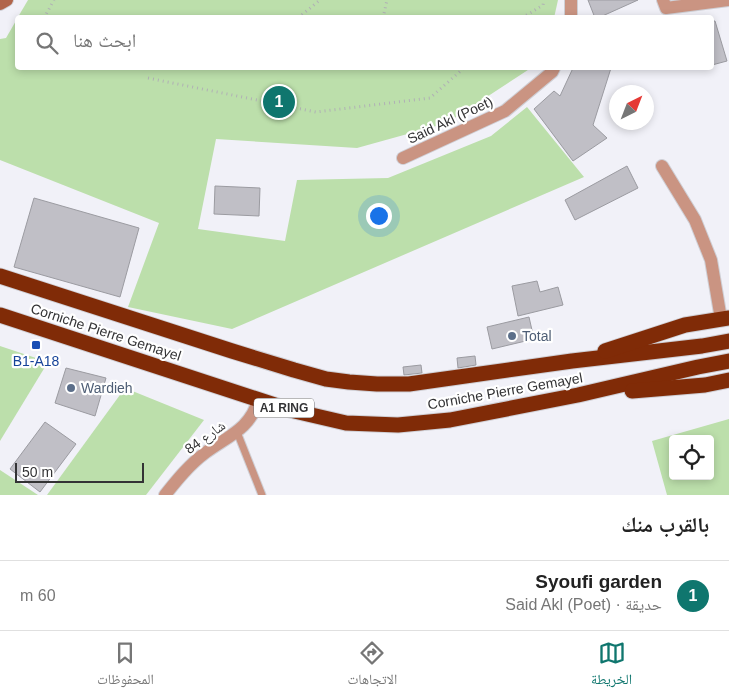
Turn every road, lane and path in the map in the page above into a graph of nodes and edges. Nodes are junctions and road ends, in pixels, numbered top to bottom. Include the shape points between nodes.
1 (7, 0) edge
2 (54, 0) edge
3 (320, 0) edge
4 (387, 0) edge
5 (544, 0) edge
6 (571, 0) edge
7 (663, 0) edge
8 (729, 0) edge
9 (0, 4) edge
10 (46, 15) edge
11 (302, 15) edge
12 (384, 15) edge
13 (527, 15) edge
14 (571, 15) edge
15 (462, 70) edge
16 (553, 70) edge
17 (148, 78) dead end
18 (403, 158) dead end
19 (662, 166) dead end
20 (0, 276) edge
21 (0, 315) edge
22 (725, 318) edge
23 (729, 341) edge
24 (572, 361) junction
25 (729, 362) edge
26 (729, 380) edge
27 (578, 395) junction
28 (258, 400) junction
29 (237, 432) junction
30 (165, 495) edge
31 (262, 495) edge

1 - 9 street
2 - 10 path
3 - 11 path
4 - 12 path
5 - 13 path via 543,5
6 - 14 street
7 - 8 street via 666,8
15 - 17 path via 430,98 316,112
16 - 18 street, Said Akl (Poet) via 505,111
19 - 22 street via 695,220 711,260
20 - 24 highway, Corniche Pierre Gemayel via 326,379 409,384
21 - 28 highway, Corniche Pierre Gemayel / A1 RING
22 - 24 highway via 685,325
23 - 24 highway, Corniche Pierre Gemayel
25 - 27 highway, Corniche Pierre Gemayel / A1 RING
26 - 27 highway via 705,385
27 - 28 highway, Corniche Pierre Gemayel / A1 RING via 450,420 398,425 346,423
28 - 29 street, شارع 84 via 256,410
29 - 30 street, شارع 84 via 205,453
29 - 31 lane

